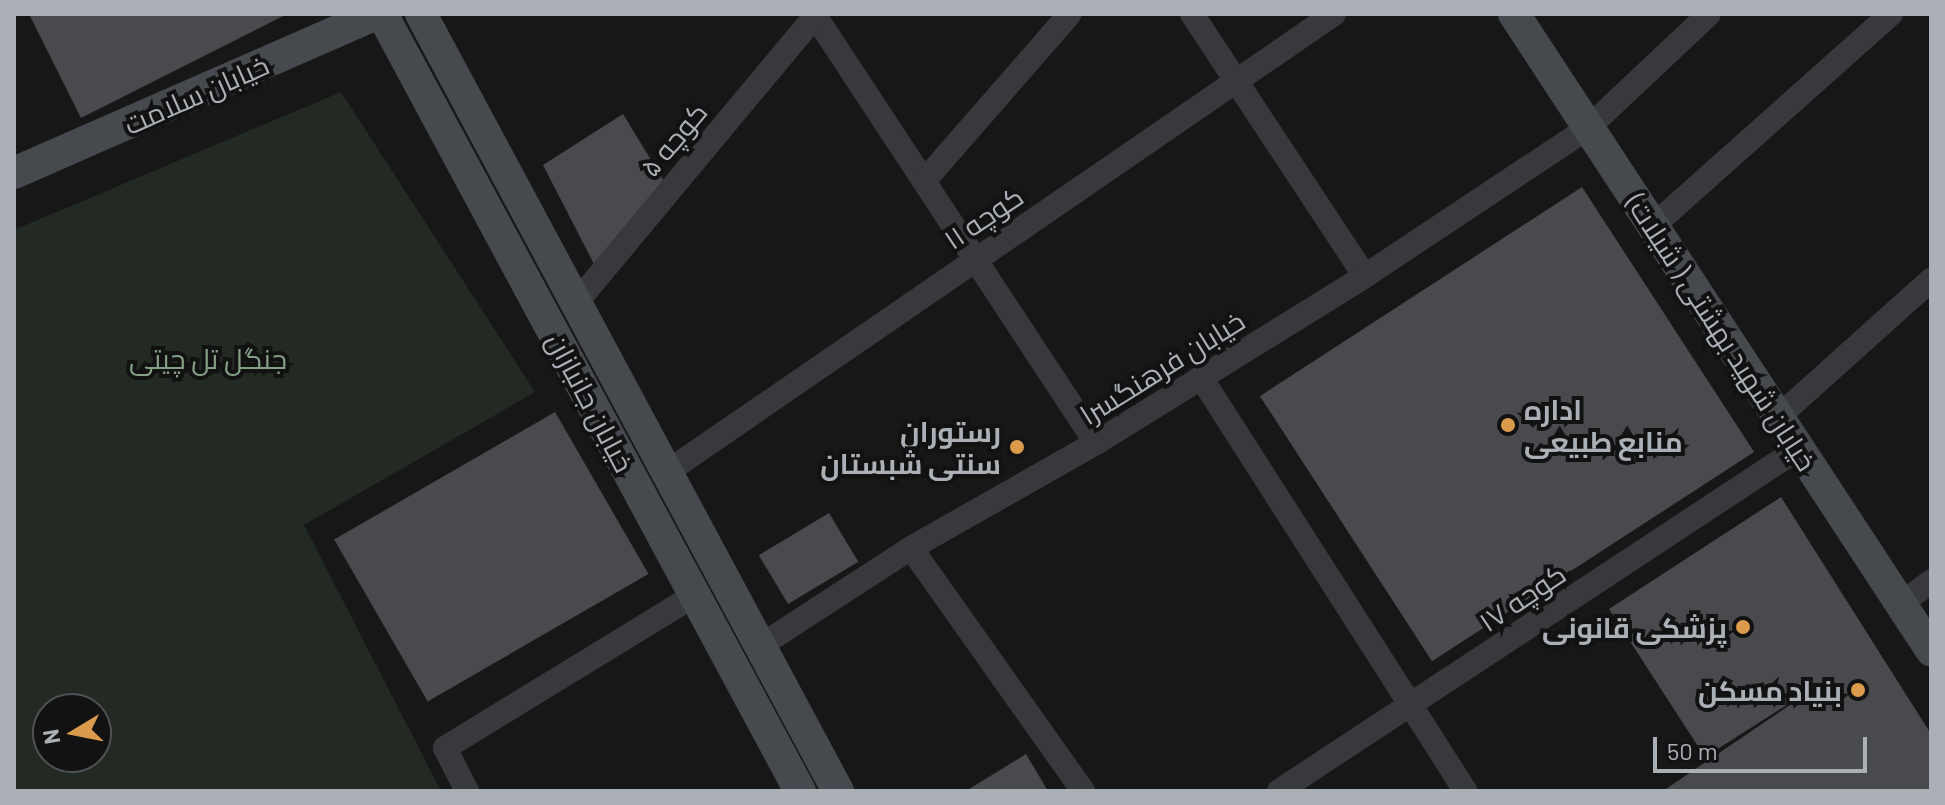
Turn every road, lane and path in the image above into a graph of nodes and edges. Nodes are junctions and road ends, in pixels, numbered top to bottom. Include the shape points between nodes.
1 (380, 14) edge
2 (421, 14) edge
3 (1070, 14) edge
4 (1192, 14) edge
5 (1334, 14) edge
6 (1514, 14) edge
7 (1709, 14) edge
8 (1891, 14) edge
9 (815, 15) edge
10 (1236, 81) junction
11 (1588, 128) junction
12 (14, 173) edge
13 (925, 180) junction
14 (1653, 226) junction
15 (975, 259) junction
16 (1365, 276) junction
17 (1931, 280) edge
18 (576, 303) junction
19 (1202, 379) junction
20 (1777, 418) junction
21 (1096, 443) junction
22 (1798, 449) junction
23 (667, 472) junction
24 (911, 548) junction
25 (1931, 581) edge
26 (695, 595) junction
27 (1901, 604) junction
28 (760, 646) junction
29 (1931, 650) edge
30 (1411, 707) junction
31 (467, 791) edge
32 (800, 791) edge
33 (838, 791) edge
34 (1083, 791) edge
35 (1279, 791) edge
36 (1465, 791) edge

1 - 12 main road, خیابان سلامت
1 - 26 main road, خیابان جانبازان
2 - 18 main road, خیابان جانبازان
3 - 13 street
4 - 10 street
5 - 10 street, کوچه ۱۱
6 - 11 main road, خیابان شهید بهشتی ( شیلات)
7 - 11 street, خیابان فرهنگسرا
8 - 14 street
9 - 13 street
9 - 18 street, کوچه ۵
10 - 15 street, کوچه ۱۱
10 - 16 street
11 - 14 main road, خیابان شهید بهشتی ( شیلات)
11 - 16 street, خیابان فرهنگسرا
13 - 15 street
14 - 20 main road, خیابان شهید بهشتی ( شیلات)
15 - 21 street
15 - 23 street, کوچه ۱۱
16 - 19 street, خیابان فرهنگسرا
17 - 20 street
18 - 23 main road, خیابان جانبازان
19 - 21 street, خیابان فرهنگسرا
19 - 30 street
20 - 22 main road, خیابان شهید بهشتی ( شیلات)
21 - 24 street, خیابان فرهنگسرا
22 - 27 main road, خیابان شهید بهشتی ( شیلات)
22 - 30 street, کوچه ۱۷
23 - 28 main road, خیابان جانبازان
24 - 28 street, خیابان فرهنگسرا
24 - 34 street
25 - 27 street
26 - 31 street via 445,748
26 - 32 main road, خیابان جانبازان
27 - 29 main road, خیابان شهید بهشتی ( شیلات)
28 - 33 main road, خیابان جانبازان
30 - 35 street, کوچه ۱۷
30 - 36 street

